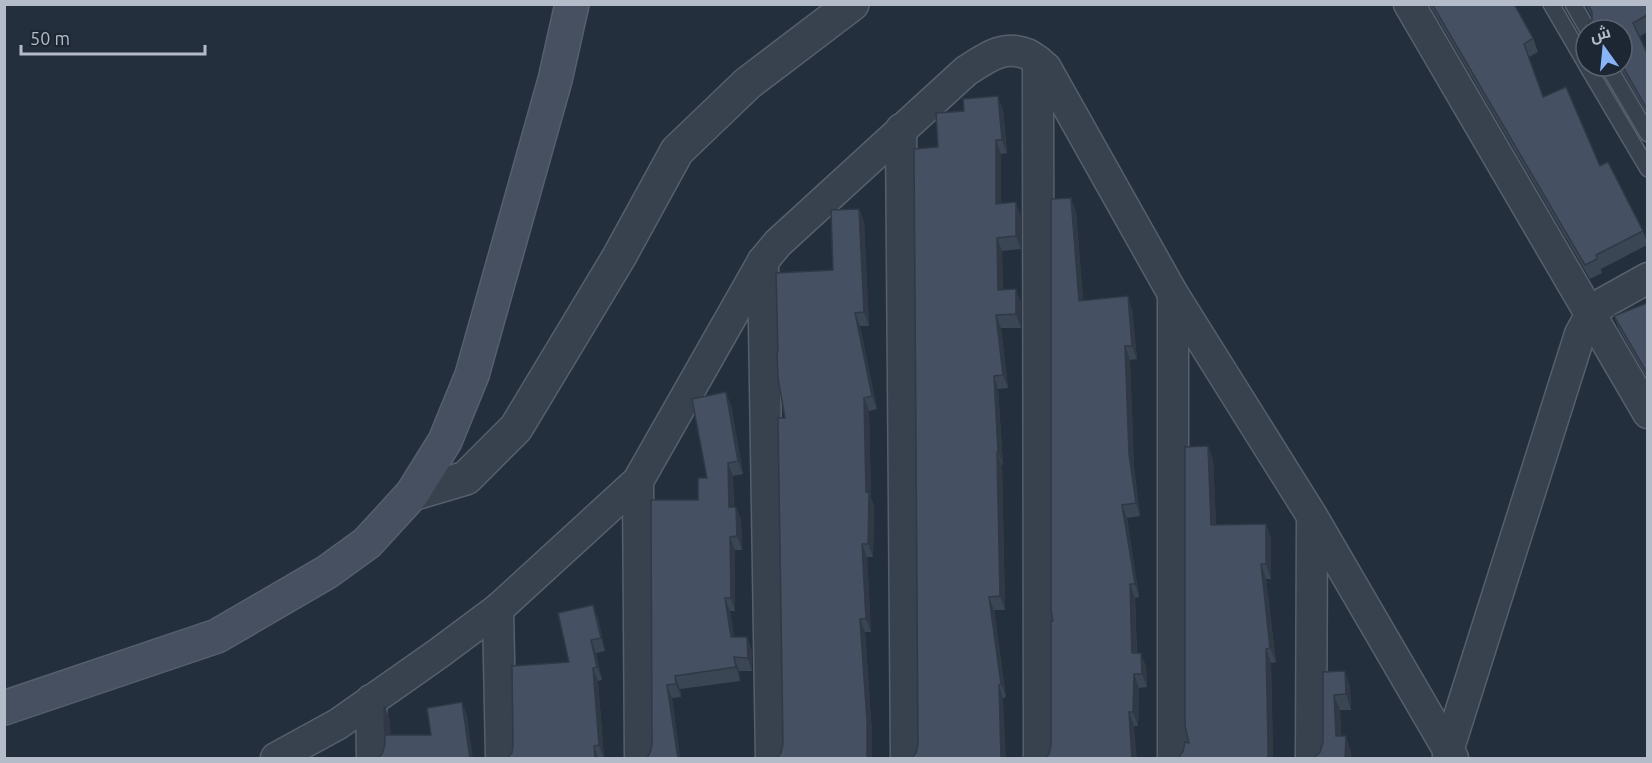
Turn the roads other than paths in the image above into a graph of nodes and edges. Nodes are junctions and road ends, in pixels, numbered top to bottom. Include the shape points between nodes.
1 (572, 4) edge
2 (852, 4) edge
3 (1409, 4) edge
4 (1551, 4) edge
5 (1573, 4) edge
6 (1581, 18) edge
7 (1574, 44) edge
8 (1038, 61) junction
9 (1594, 78) edge
10 (1615, 78) edge
11 (902, 129) junction
12 (1647, 134) edge
13 (1647, 169) edge
14 (763, 261) junction
15 (1647, 278) edge
16 (1173, 294) junction
17 (1591, 315) junction
18 (1647, 413) edge
19 (638, 481) junction
20 (412, 494) junction
21 (1312, 516) junction
22 (498, 609) junction
23 (372, 700) junction
24 (4, 708) edge
25 (1450, 756) edge
26 (276, 759) edge
27 (372, 759) edge
28 (501, 759) edge
29 (640, 759) edge
30 (771, 759) edge
31 (906, 759) edge
32 (1039, 759) edge
33 (1173, 759) edge
34 (1311, 759) edge

1 - 20 main road via 555,80 472,375 445,441
2 - 20 street via 748,83 677,151 619,257 516,428 466,478
3 - 17 street
4 - 7 lane
5 - 6 lane
8 - 11 street via 1010,50 993,54 966,71
8 - 16 street via 1046,68
8 - 32 street
9 - 13 lane
10 - 12 lane
11 - 14 street via 797,223
11 - 31 street
14 - 19 street
14 - 30 street
15 - 17 street via 1605,302
16 - 21 street
16 - 33 street
17 - 18 street
17 - 25 street via 1581,334
19 - 22 street
19 - 29 street
20 - 24 main road via 359,549 327,572 216,636
21 - 25 street
21 - 34 street
22 - 23 street
22 - 28 street
23 - 26 street
23 - 27 street

